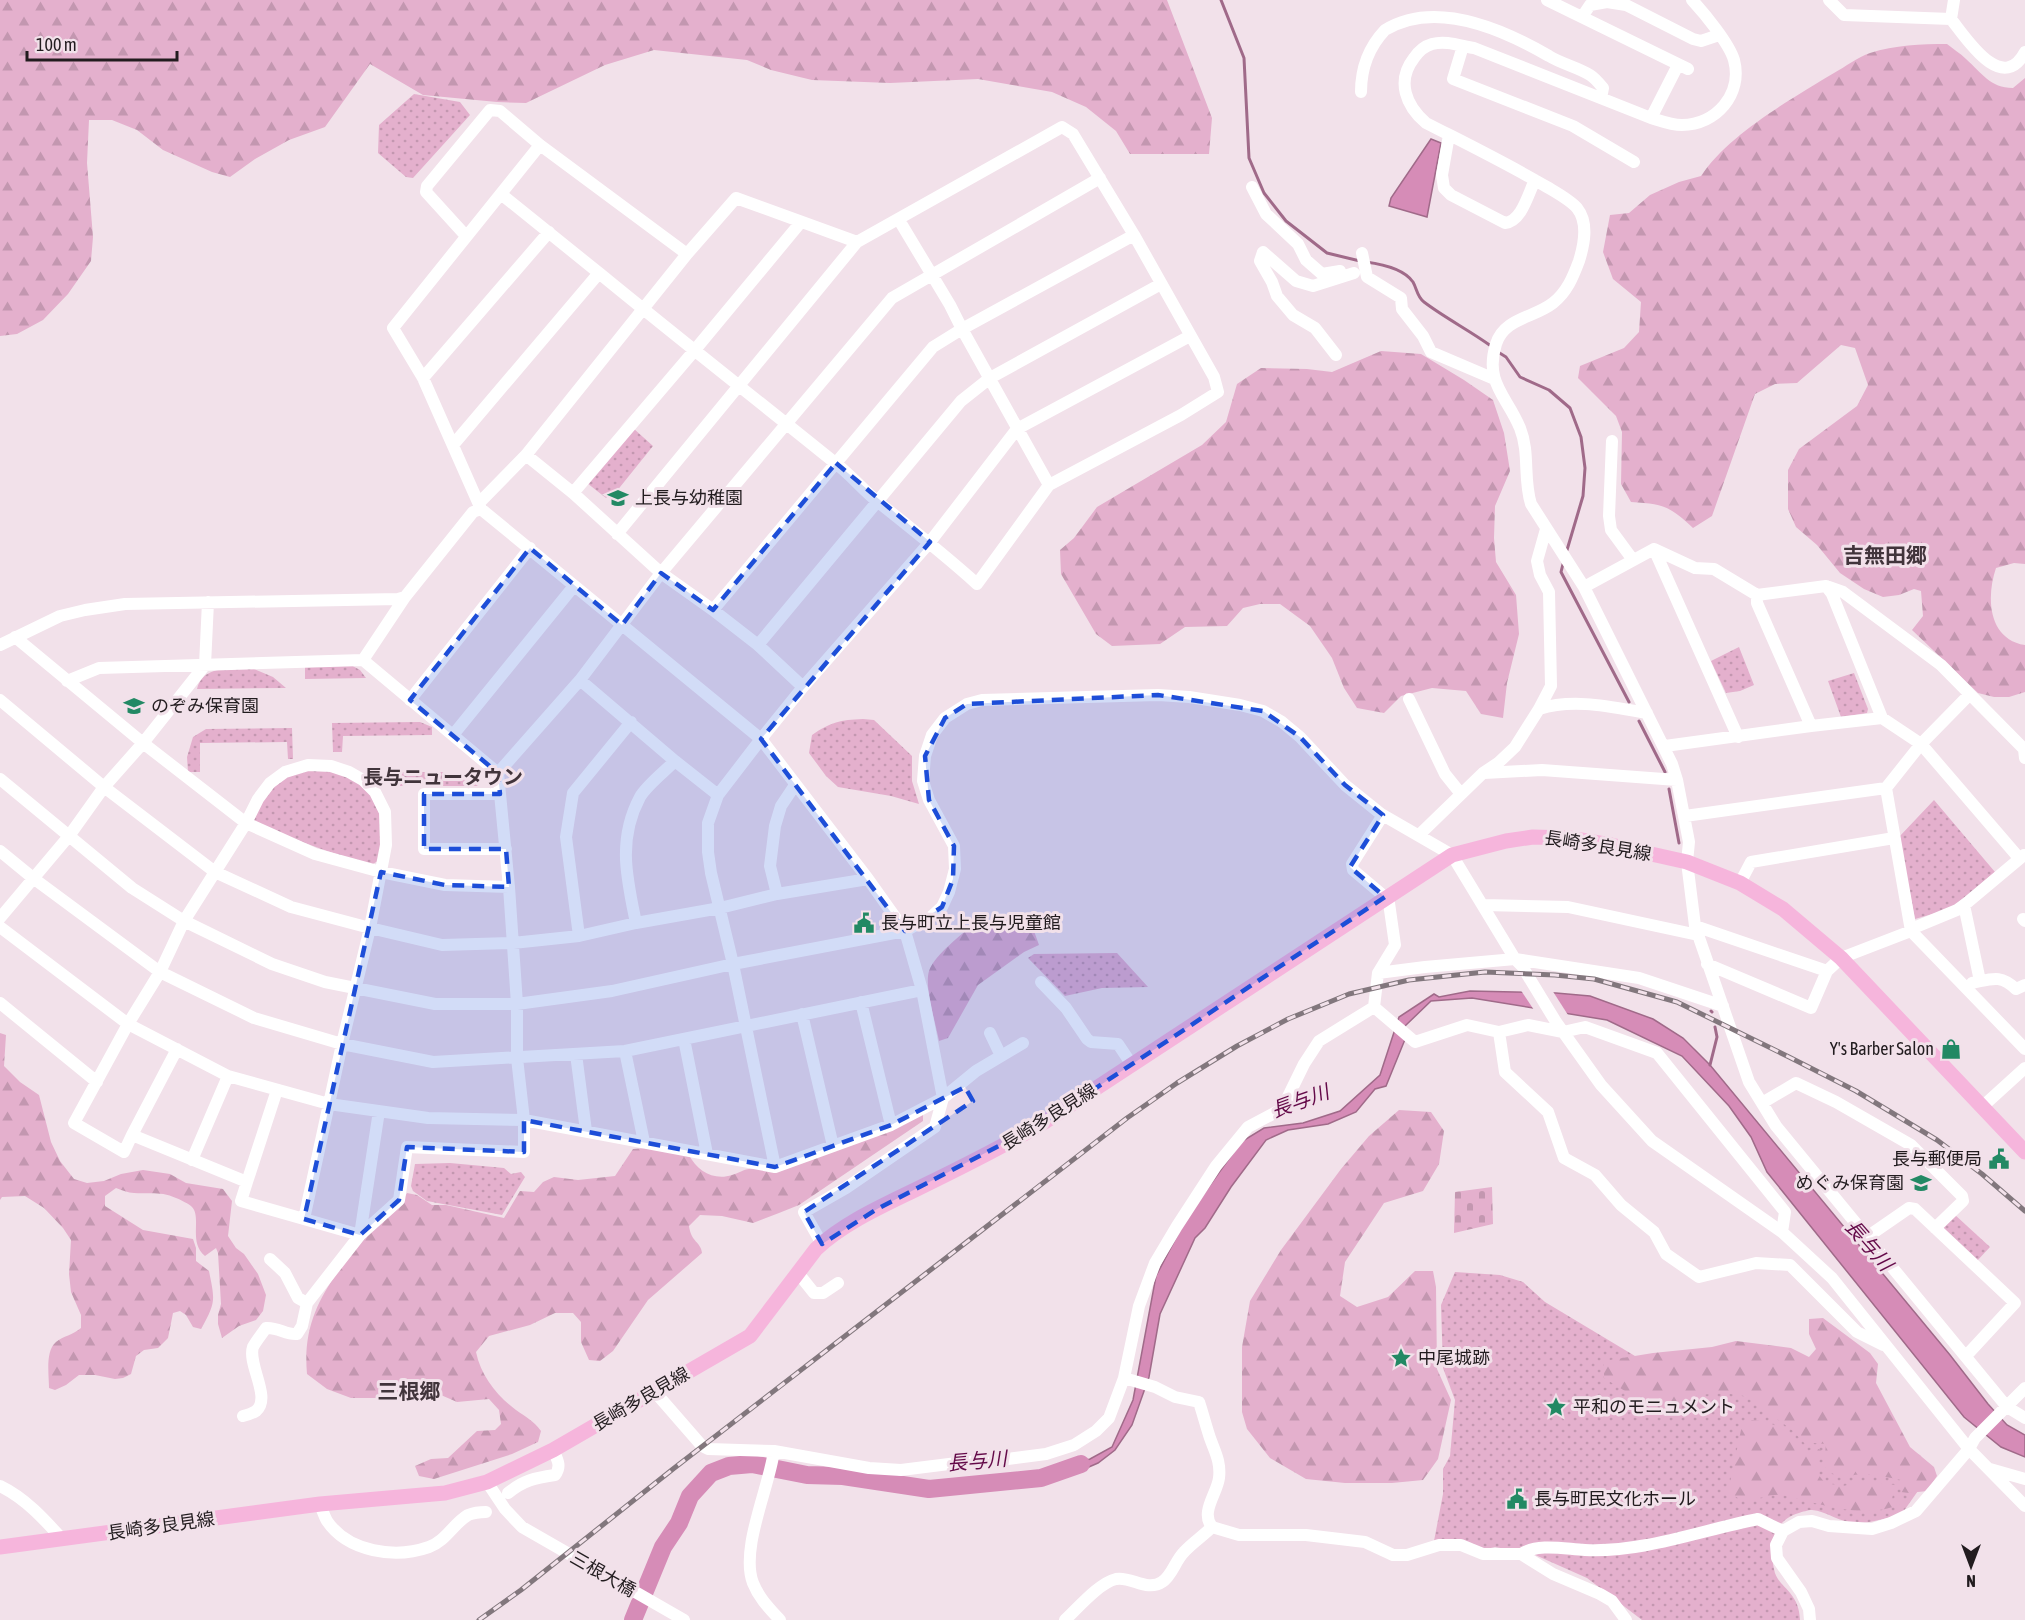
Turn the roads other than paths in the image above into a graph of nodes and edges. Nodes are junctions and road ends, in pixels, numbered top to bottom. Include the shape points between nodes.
1 (1547, 0) edge
2 (1692, 0) edge
3 (1829, 0) edge
4 (1954, 0) edge
5 (1582, 17) junction
6 (1951, 19) junction
7 (1719, 35) junction
8 (1463, 46) junction
9 (2025, 52) edge
10 (1361, 92) dead end
11 (1601, 98) junction
12 (1651, 118) junction
13 (1449, 135) junction
14 (540, 145) junction
15 (1634, 162) dead end
16 (1100, 178) junction
17 (1535, 180) junction
18 (1252, 188) dead end
19 (501, 194) junction
20 (899, 220) junction
21 (801, 222) junction
22 (549, 232) junction
23 (1134, 235) junction
24 (466, 236) junction
25 (857, 242) junction
26 (687, 254) junction
27 (1362, 254) dead end
28 (599, 273) junction
29 (1362, 273) junction
30 (933, 275) junction
31 (1161, 284) junction
32 (643, 309) junction
33 (962, 329) junction
34 (1190, 336) junction
35 (694, 351) junction
36 (1336, 355) dead end
37 (423, 378) junction
38 (990, 378) junction
39 (1492, 378) junction
40 (740, 387) junction
41 (786, 424) junction
42 (1017, 429) junction
43 (1612, 441) dead end
44 (453, 445) junction
45 (526, 455) junction
46 (836, 463) junction
47 (1049, 485) junction
48 (573, 494) junction
49 (876, 500) junction
50 (481, 506) junction
51 (1546, 529) junction
52 (617, 534) junction
53 (930, 542) junction
54 (530, 548) junction
55 (1654, 549) junction
56 (1633, 560) junction
57 (661, 573) junction
58 (574, 586) junction
59 (1584, 586) junction
60 (1826, 586) junction
61 (1757, 595) junction
62 (405, 597) junction
63 (208, 602) junction
64 (713, 610) junction
65 (622, 625) junction
66 (15, 637) junction
67 (0, 645) edge
68 (758, 645) junction
69 (363, 660) junction
70 (205, 664) junction
71 (580, 680) junction
72 (67, 681) junction
73 (803, 687) junction
74 (1970, 695) junction
75 (1409, 699) dead end
76 (0, 700) edge
77 (410, 700) junction
78 (1539, 709) junction
79 (1647, 713) junction
80 (1882, 718) junction
81 (631, 722) junction
82 (1811, 726) junction
83 (453, 735) junction
84 (1738, 737) junction
85 (760, 740) junction
86 (143, 743) junction
87 (1921, 744) junction
88 (1665, 746) junction
89 (2025, 758) edge
90 (675, 761) junction
91 (498, 773) junction
92 (1483, 773) junction
93 (0, 779) edge
94 (1677, 780) junction
95 (795, 785) junction
96 (104, 787) junction
97 (1886, 788) junction
98 (500, 794) junction
99 (1461, 794) junction
100 (718, 795) junction
101 (1383, 815) junction
102 (1685, 816) junction
103 (246, 823) junction
104 (1419, 835) junction
105 (69, 836) junction
106 (1894, 838) junction
107 (506, 849) junction
108 (0, 851) edge
109 (1452, 855) junction
110 (2022, 856) edge
111 (1687, 862) junction
112 (215, 872) junction
113 (381, 872) junction
114 (33, 878) junction
115 (868, 879) junction
116 (1740, 883) junction
117 (509, 887) junction
118 (777, 894) junction
119 (1387, 897) junction
120 (1484, 905) junction
121 (1964, 905) junction
122 (720, 908) junction
123 (0, 918) edge
124 (184, 921) junction
125 (636, 923) junction
126 (0, 927) edge
127 (370, 928) junction
128 (1696, 930) junction
129 (1911, 930) junction
130 (905, 931) junction
131 (579, 936) junction
132 (513, 943) junction
133 (1841, 958) junction
134 (1518, 962) junction
135 (733, 964) junction
136 (1707, 964) junction
137 (1827, 971) junction
138 (160, 972) junction
139 (1378, 973) junction
140 (1980, 981) junction
141 (1041, 982) dead end
142 (1962, 985) junction
143 (2025, 985) edge
144 (356, 988) junction
145 (922, 990) junction
146 (861, 1002) junction
147 (0, 1003) edge
148 (516, 1004) junction
149 (1722, 1006) junction
150 (1374, 1007) junction
151 (802, 1014) junction
152 (128, 1024) junction
153 (745, 1026) junction
154 (1560, 1027) junction
155 (1499, 1032) junction
156 (990, 1033) dead end
157 (684, 1039) junction
158 (1023, 1043) dead end
159 (342, 1044) junction
160 (2025, 1048) edge
161 (177, 1049) junction
162 (626, 1051) junction
163 (576, 1054) junction
164 (1001, 1056) junction
165 (517, 1058) junction
166 (1132, 1065) junction
167 (2025, 1068) edge
168 (228, 1076) junction
169 (97, 1082) junction
170 (277, 1090) junction
171 (943, 1098) junction
172 (1762, 1103) junction
173 (329, 1104) junction
174 (1982, 1107) junction
175 (380, 1111) junction
176 (524, 1120) junction
177 (891, 1125) junction
178 (586, 1131) junction
179 (132, 1136) junction
180 (644, 1142) junction
181 (833, 1146) junction
182 (2025, 1152) edge
183 (707, 1154) junction
184 (192, 1160) junction
185 (775, 1167) junction
186 (247, 1182) junction
187 (304, 1219) junction
188 (1935, 1228) junction
189 (1782, 1232) junction
190 (360, 1235) junction
191 (1867, 1237) junction
192 (822, 1244) junction
193 (270, 1259) dead end
194 (798, 1273) junction
195 (838, 1283) dead end
196 (307, 1303) junction
197 (1887, 1347) junction
198 (1966, 1356) junction
199 (1126, 1378) junction
200 (2025, 1388) edge
201 (655, 1392) junction
202 (2007, 1407) junction
203 (243, 1416) dead end
204 (2025, 1418) edge
205 (1972, 1443) junction
206 (553, 1450) junction
207 (774, 1454) junction
208 (1989, 1469) junction
209 (2025, 1479) edge
210 (487, 1482) junction
211 (0, 1486) edge
212 (508, 1493) dead end
213 (320, 1504) junction
214 (2025, 1506) edge
215 (486, 1512) dead end
216 (1212, 1527) junction
217 (1783, 1532) junction
218 (62, 1539) junction
219 (0, 1547) edge
220 (1521, 1554) junction
221 (684, 1620) edge
222 (780, 1620) edge
223 (1065, 1620) edge
224 (1626, 1620) edge
225 (1810, 1620) edge

1 - 5 street
2 - 7 street
3 - 6 street via 1844,15
4 - 6 street
5 - 7 street via 1590,4 1626,4 1693,39 1701,41
5 - 12 street via 1683,67
6 - 9 street via 1978,54 1992,65 2018,63
7 - 12 street via 1734,59 1736,78 1723,108 1698,124 1671,124
8 - 11 street
8 - 13 street via 1430,44 1407,66 1404,81 1407,99 1415,113
8 - 15 street via 1453,79 1573,126
10 - 11 street via 1364,66 1376,39 1408,12 1440,6 1480,16 1552,58 1592,75 1603,88
11 - 12 street
13 - 17 street
13 - 17 street via 1442,175 1444,188 1451,195 1505,223 1512,222
14 - 19 street
14 - 24 street via 500,111 490,110 427,186 426,192
14 - 26 street
16 - 20 street via 1072,134 1062,127
16 - 23 street
16 - 30 street
17 - 39 street via 1578,209 1586,231 1570,284 1554,302 1514,322 1501,334 1493,356
18 - 29 street via 1266,214 1322,274 1343,270
19 - 22 street
19 - 24 street
20 - 25 street
20 - 30 street
21 - 25 street
21 - 26 street via 735,198
21 - 35 street
22 - 28 street
22 - 37 street
23 - 31 street
23 - 33 street
24 - 37 street via 393,328
25 - 40 street
26 - 32 street
27 - 29 street
28 - 32 street
28 - 44 street
29 - 36 street via 1313,286 1296,281 1263,252 1260,261 1277,296 1293,315 1315,328
29 - 39 street via 1401,298 1402,309 1431,352
30 - 33 street
30 - 41 street via 892,298
31 - 34 street
31 - 38 street
32 - 35 street
32 - 45 street
33 - 38 street
33 - 46 street via 933,347
34 - 42 street
34 - 47 street via 1214,377 1218,392
35 - 40 street
35 - 48 street
37 - 44 street
38 - 42 street
38 - 49 street via 961,400
39 - 51 street via 1520,429 1526,448 1527,491
40 - 41 street
40 - 52 street
41 - 46 street
41 - 57 street
42 - 47 street
42 - 53 street
43 - 56 street via 1611,530
44 - 50 street
45 - 48 street
45 - 50 street
46 - 49 street
46 - 64 street
47 - 53 street via 977,584
48 - 52 street
49 - 53 street
49 - 68 street
50 - 54 street
50 - 62 street
51 - 59 street
51 - 78 street via 1537,561 1548,592 1551,686
52 - 57 street
53 - 73 street
54 - 58 street
54 - 77 street
55 - 56 street
55 - 61 street via 1695,568 1714,569
55 - 84 street
56 - 59 street
57 - 64 street
57 - 65 street
58 - 65 street
58 - 83 street
59 - 79 street
60 - 61 street
60 - 74 street via 1872,611 1941,665
60 - 80 street
61 - 82 street via 1757,603
62 - 63 street
62 - 69 street
63 - 66 street via 85,610 60,616
63 - 70 street
64 - 68 street
65 - 71 street
65 - 85 street
66 - 67 street
66 - 72 street
68 - 73 street
69 - 70 street
69 - 77 street
70 - 72 street via 99,668
70 - 86 street
71 - 81 street
71 - 91 street
72 - 86 street
73 - 85 street
74 - 87 street
74 - 89 street via 2024,749
75 - 99 street via 1445,774
76 - 96 street
77 - 83 street
78 - 79 street via 1579,703
78 - 92 street via 1515,747
79 - 88 street
80 - 82 street
80 - 87 street
81 - 90 street
81 - 131 street via 573,793 566,837
82 - 84 street
83 - 91 street
84 - 88 street
85 - 95 street
85 - 100 street
86 - 96 street
86 - 103 street
87 - 97 street
87 - 110 street
88 - 94 street
90 - 100 street
90 - 125 street via 640,796 626,838 626,874
91 - 98 street
92 - 94 street via 1542,770
92 - 99 street
93 - 105 street
94 - 102 street
95 - 115 street
95 - 118 street via 781,806 775,826 770,866
96 - 105 street
96 - 112 street
97 - 102 street
97 - 106 street
98 - 107 street
98 - 107 street via 424,794 424,849
99 - 104 street
100 - 122 street via 708,823 708,852
101 - 104 street
101 - 119 street via 1352,864 1353,870
101 - 130 street via 1345,785 1300,737 1263,711 1158,695 982,700 945,718 932,735 923,781 954,846 955,869 942,907
102 - 111 street
103 - 112 street
103 - 113 street via 315,854
103 - 113 street via 270,783 285,772 309,765 349,772 375,792 385,812 386,845
104 - 109 street
105 - 114 street
105 - 124 street via 132,888
106 - 116 street via 1751,862
106 - 129 street
107 - 117 street
108 - 114 street
109 - 111 main road, 長崎多良見線 via 1533,837 1569,838
109 - 119 main road, 長崎多良見線
109 - 120 street
110 - 121 street
111 - 116 main road, 長崎多良見線
111 - 128 street
112 - 124 street
112 - 127 street via 291,908
113 - 117 street via 445,885
113 - 127 street
114 - 123 street
114 - 138 street
115 - 118 street
115 - 130 street
116 - 133 main road, 長崎多良見線 via 1783,909
117 - 132 street
118 - 122 street
119 - 139 street via 1395,945
119 - 166 main road, 長崎多良見線
120 - 128 street via 1568,907
120 - 134 street
121 - 129 street
121 - 140 street
122 - 125 street
122 - 135 street
124 - 138 street
124 - 144 street via 272,964
125 - 131 street
126 - 152 street
127 - 132 street via 442,945
127 - 144 street
128 - 136 street
128 - 137 street
129 - 133 street
129 - 142 street
130 - 135 street
130 - 145 street
131 - 132 street
132 - 148 street
133 - 137 street
133 - 174 main road, 長崎多良見線
134 - 139 street
134 - 149 street via 1639,978
134 - 154 street
135 - 148 street via 612,991
135 - 153 street
136 - 137 street via 1811,1008
136 - 149 street
138 - 152 street
138 - 159 street via 254,1018
139 - 150 street
140 - 142 street
140 - 143 street via 2003,979 2016,989
141 - 166 street via 1066,1008 1087,1040 1118,1044
142 - 160 street
144 - 148 street via 435,1004
144 - 159 street
145 - 146 street
145 - 171 street
146 - 151 street
146 - 177 street
147 - 169 street
148 - 165 street
149 - 172 street via 1749,1082
150 - 155 street via 1415,1042 1467,1025
150 - 199 street via 1319,1041 1282,1109 1248,1127 1216,1166 1155,1263 1139,1306
151 - 153 street
151 - 181 street
152 - 161 street
152 - 169 street
153 - 157 street
153 - 185 street
154 - 155 street via 1528,1025
154 - 189 street via 1601,1085 1652,1141
154 - 189 street via 1585,1027 1657,1053 1785,1212
155 - 197 street via 1505,1072 1548,1112 1564,1158 1595,1175 1654,1232 1666,1254 1699,1278 1756,1263 1790,1265 1857,1332
156 - 164 street
157 - 162 street
157 - 183 street
158 - 164 street
159 - 165 street via 433,1062
159 - 173 street
161 - 168 street
161 - 179 street
162 - 163 street
162 - 180 street
163 - 165 street
163 - 178 street
164 - 171 street
165 - 176 street
166 - 192 main road, 長崎多良見線 via 1014,1140 877,1209
167 - 174 street
168 - 170 street
168 - 184 street
169 - 179 street via 74,1123 124,1152
170 - 173 street
170 - 186 street
171 - 177 street
171 - 192 street via 935,1127 804,1212
172 - 188 street via 1796,1083 1911,1145 1962,1196 1963,1201
172 - 191 street via 1776,1126
173 - 175 street
173 - 187 street
174 - 182 main road, 長崎多良見線
175 - 176 street via 428,1118
175 - 190 street
176 - 178 street
176 - 190 street via 524,1152 407,1147 399,1200
177 - 181 street
178 - 180 street
179 - 184 street
180 - 183 street
181 - 185 street
183 - 185 street
184 - 186 street
186 - 187 street via 242,1201
187 - 190 street
188 - 191 street via 1910,1208
188 - 198 street via 2015,1304
189 - 197 street via 1832,1278
190 - 196 street
191 - 198 street
192 - 194 main road, 長崎多良見線
193 - 196 street via 285,1274 298,1298
194 - 195 street via 814,1293 823,1293
194 - 201 main road, 長崎多良見線 via 750,1336
196 - 203 street via 297,1334 266,1328 252,1349 261,1404
197 - 205 street
198 - 202 street
199 - 207 street via 1109,1418 1096,1431 1074,1445 1046,1454 900,1470
199 - 216 street via 1199,1402 1218,1455 1219,1479 1208,1512
200 - 202 street
201 - 206 main road, 長崎多良見線
201 - 207 street via 702,1446
202 - 204 street
202 - 205 street
205 - 208 street
205 - 217 street via 1916,1511 1891,1523 1872,1530 1806,1521
206 - 210 main road, 長崎多良見線
206 - 212 street via 559,1465 555,1475 532,1479
207 - 222 street via 749,1556 756,1589
208 - 209 street
208 - 214 street
210 - 213 main road, 長崎多良見線 via 445,1493
210 - 221 street, 三根大橋 via 522,1527
211 - 218 street via 13,1492
213 - 215 street via 336,1531 351,1542 381,1552 429,1547 444,1539 470,1514
213 - 218 main road, 長崎多良見線
216 - 220 street via 1239,1535 1306,1535 1365,1542 1393,1555 1439,1545 1461,1545 1483,1554
216 - 223 street via 1183,1553 1161,1583 1144,1585 1126,1578 1114,1580
217 - 220 street via 1758,1518 1630,1547 1532,1548
217 - 225 street via 1776,1545 1777,1558 1801,1592
218 - 219 main road, 長崎多良見線
220 - 224 street via 1553,1574 1612,1601

